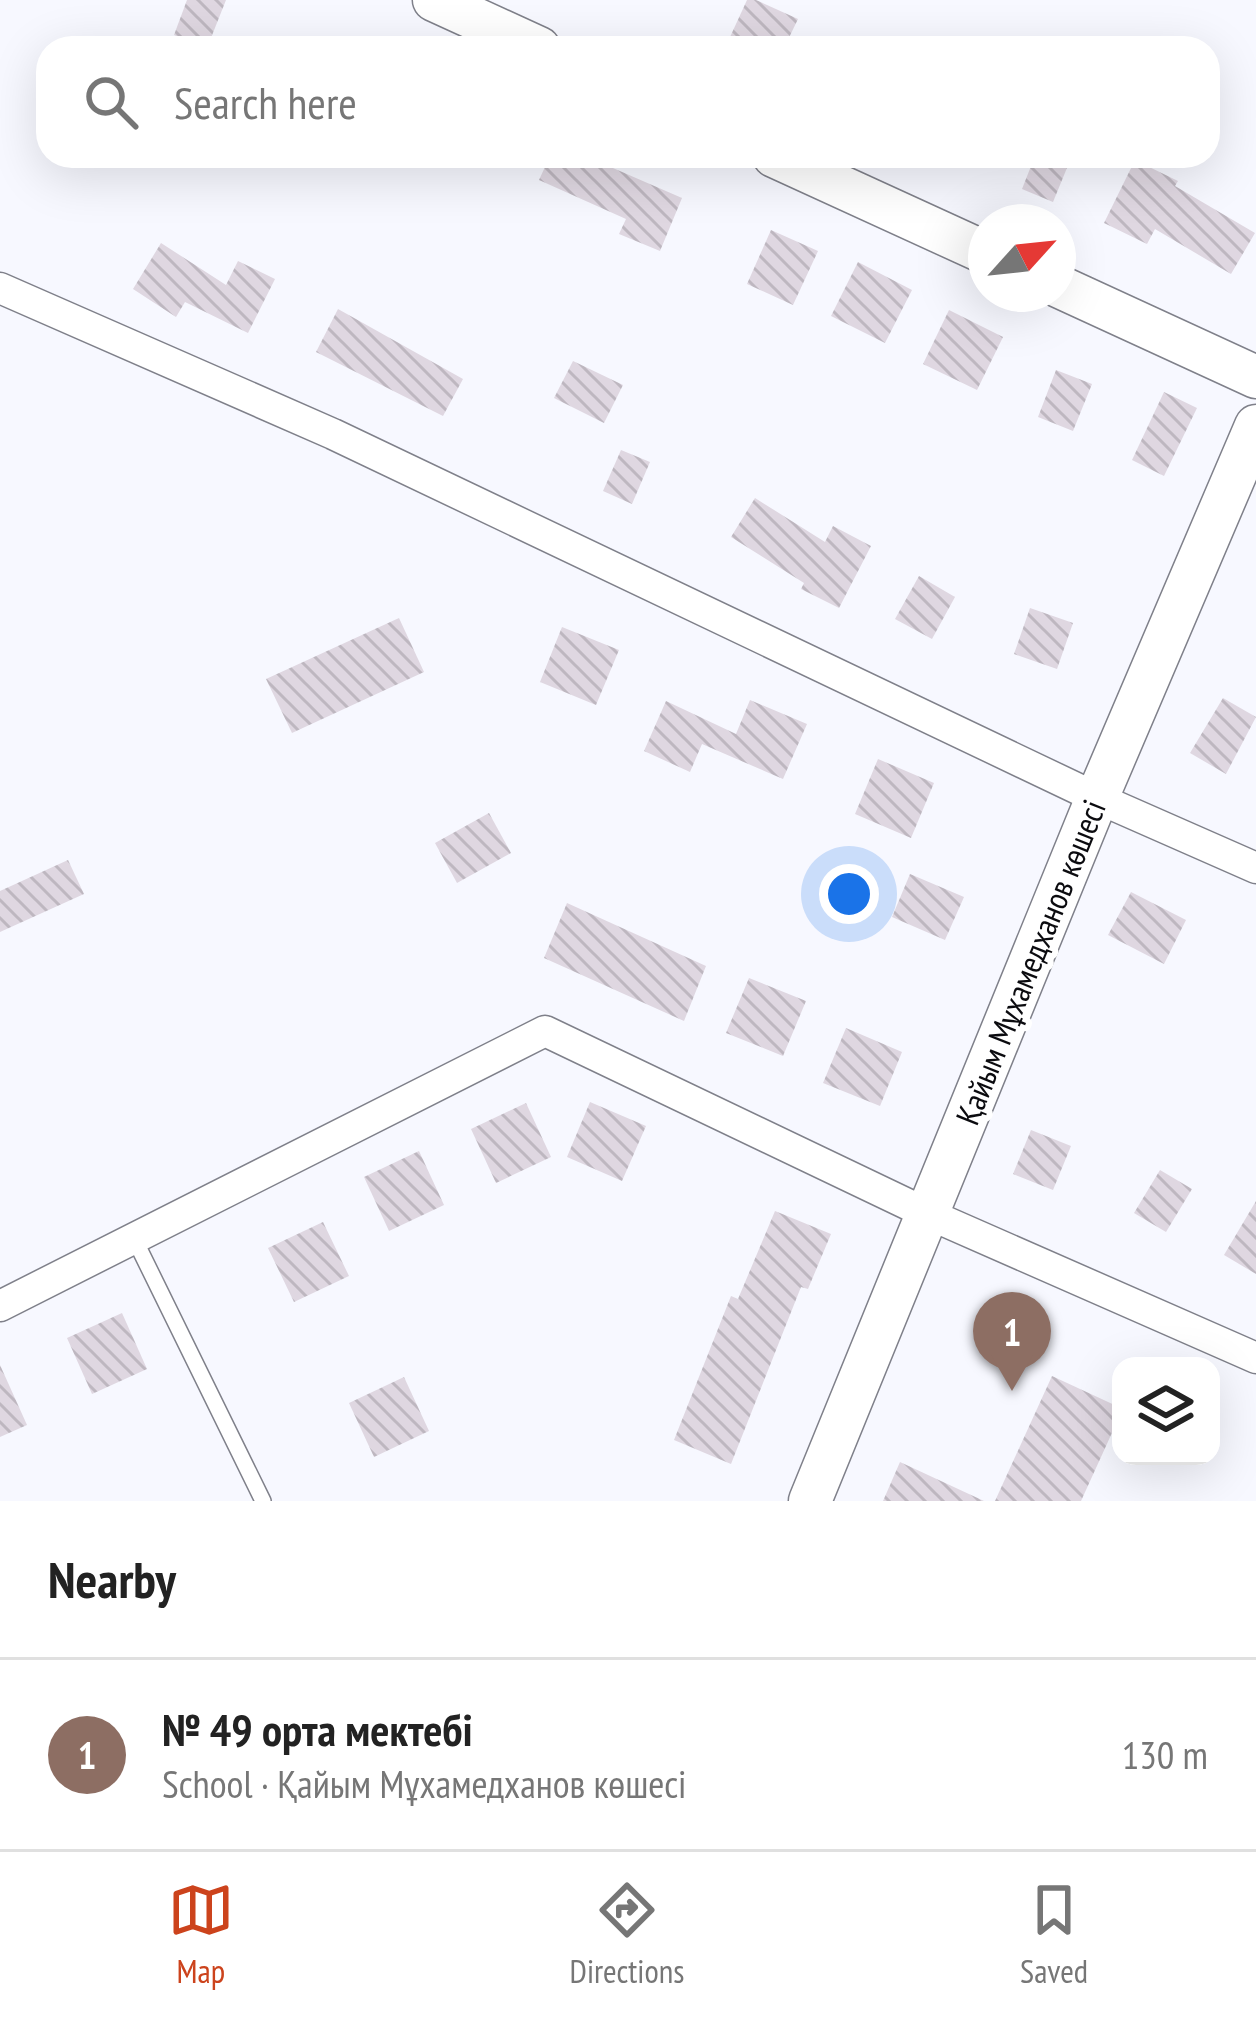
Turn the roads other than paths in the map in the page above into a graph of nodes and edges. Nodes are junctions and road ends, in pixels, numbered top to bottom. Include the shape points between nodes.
1 (434, 0) edge
2 (513, 36) edge
3 (800, 168) edge
4 (968, 246) edge
5 (0, 288) edge
6 (1076, 294) edge
7 (1256, 377) edge
8 (1256, 426) edge
9 (1097, 798) junction
10 (1256, 868) edge
11 (926, 1214) junction
12 (134, 1238) junction
13 (0, 1306) edge
14 (1256, 1358) edge
15 (263, 1501) edge
16 (810, 1501) edge

1 - 2 street
3 - 4 street
5 - 9 street via 333,434
6 - 7 street
8 - 9 street, Қайым Мұхамедханов көшесі
9 - 10 street
9 - 11 street, Қайым Мұхамедханов көшесі
11 - 12 street via 545,1031
11 - 14 street
11 - 16 street, Қайым Мұхамедханов көшесі
12 - 13 street
12 - 15 lane

